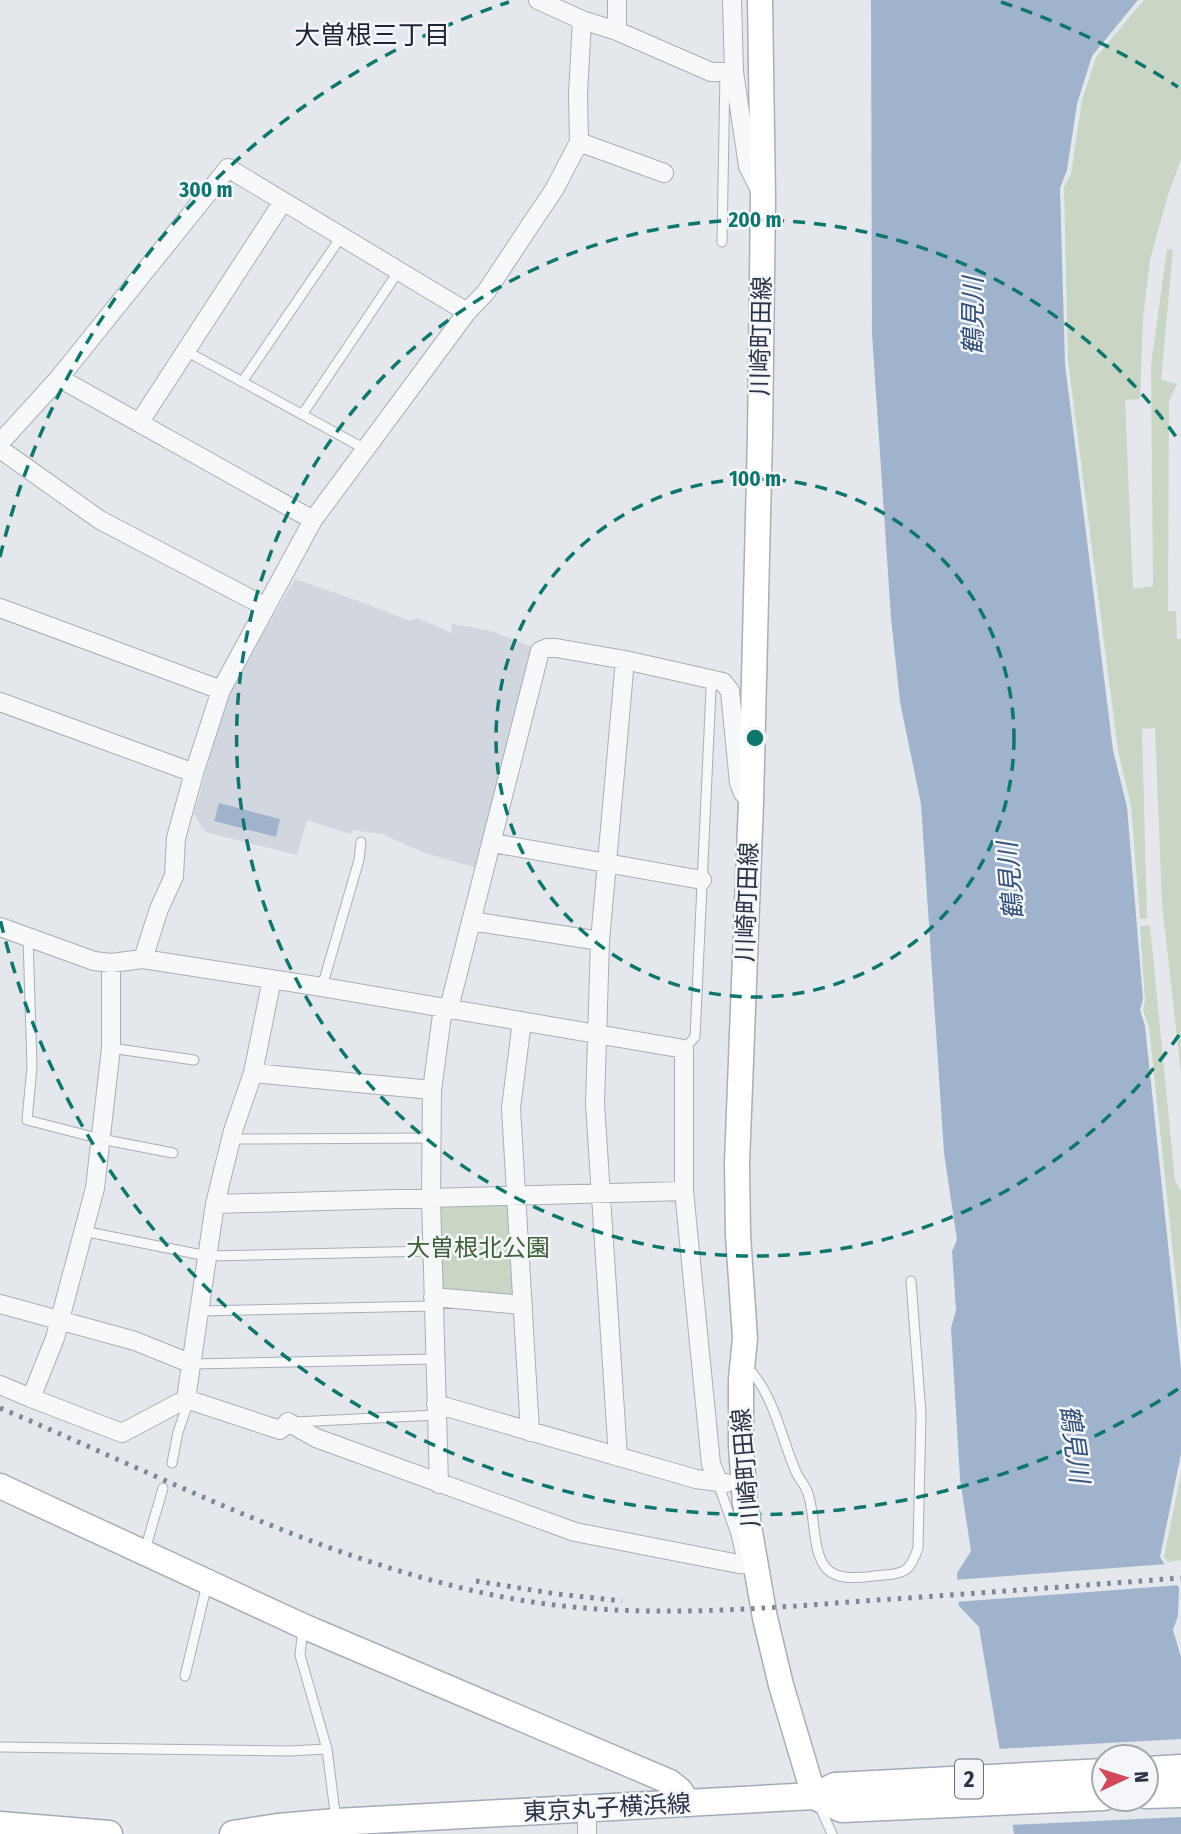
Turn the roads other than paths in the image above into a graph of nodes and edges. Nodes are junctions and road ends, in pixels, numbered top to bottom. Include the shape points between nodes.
1 (538, 0) edge
2 (617, 0) edge
3 (732, 0) edge
4 (760, 0) edge
5 (582, 20) junction
6 (617, 31) junction
7 (730, 72) junction
8 (579, 142) junction
9 (664, 173) dead end
10 (763, 198) junction
11 (282, 202) junction
12 (341, 237) junction
13 (722, 242) dead end
14 (398, 272) junction
15 (467, 312) junction
16 (186, 351) junction
17 (59, 378) junction
18 (242, 382) junction
19 (302, 415) junction
20 (139, 423) junction
21 (0, 443) edge
22 (0, 449) edge
23 (365, 449) junction
24 (313, 520) junction
25 (266, 607) junction
26 (0, 608) edge
27 (625, 660) junction
28 (714, 679) junction
29 (221, 690) junction
30 (0, 702) edge
31 (194, 773) junction
32 (751, 802) junction
33 (361, 842) dead end
34 (492, 843) junction
35 (606, 862) junction
36 (702, 880) junction
37 (471, 921) junction
38 (0, 927) edge
39 (28, 937) junction
40 (600, 941) junction
41 (144, 959) junction
42 (111, 963) junction
43 (272, 979) junction
44 (322, 987) junction
45 (449, 1008) junction
46 (523, 1021) junction
47 (598, 1034) junction
48 (111, 1048) junction
49 (684, 1049) junction
50 (194, 1060) dead end
51 (253, 1073) junction
52 (432, 1090) junction
53 (432, 1138) junction
54 (101, 1139) junction
55 (232, 1139) junction
56 (173, 1153) dead end
57 (684, 1191) junction
58 (600, 1194) junction
59 (516, 1196) junction
60 (431, 1198) junction
61 (215, 1204) junction
62 (83, 1231) junction
63 (432, 1251) junction
64 (207, 1256) junction
65 (911, 1281) dead end
66 (433, 1302) junction
67 (0, 1304) edge
68 (523, 1305) junction
69 (200, 1311) junction
70 (60, 1320) junction
71 (435, 1359) junction
72 (192, 1364) junction
73 (743, 1364) junction
74 (0, 1385) edge
75 (31, 1398) junction
76 (186, 1399) junction
77 (436, 1410) junction
78 (288, 1422) junction
79 (530, 1432) junction
80 (618, 1457) junction
81 (172, 1464) dead end
82 (718, 1481) junction
83 (439, 1484) junction
84 (0, 1486) edge
85 (163, 1488) dead end
86 (743, 1488) junction
87 (144, 1552) junction
88 (750, 1565) junction
89 (208, 1582) junction
90 (303, 1626) junction
91 (185, 1676) dead end
92 (0, 1747) edge
93 (327, 1749) junction
94 (1181, 1768) edge
95 (1160, 1769) edge
96 (1090, 1773) edge
97 (1181, 1794) edge
98 (1160, 1795) edge
99 (830, 1797) junction
100 (1090, 1797) edge
101 (689, 1804) junction
102 (587, 1821) edge
103 (337, 1822) junction
104 (0, 1825) edge
105 (417, 1826) edge
106 (109, 1834) edge
107 (233, 1834) edge
108 (832, 1834) edge

1 - 5 street
2 - 6 street
3 - 7 street
4 - 10 main road, 川崎町田線
5 - 6 street
5 - 8 street
6 - 7 street via 711,72
7 - 10 street via 748,166
7 - 13 lane
8 - 9 street
8 - 15 street via 554,190 486,292
10 - 32 main road, 川崎町田線
11 - 12 street
11 - 16 street
11 - 17 street via 228,168
12 - 14 street
12 - 18 lane
14 - 15 street
14 - 19 lane
15 - 23 street
16 - 18 lane
16 - 20 street
17 - 20 street
17 - 21 street
18 - 19 lane
19 - 23 lane
20 - 24 street
22 - 25 street via 100,520
23 - 24 street
24 - 25 street
25 - 29 street
26 - 29 street
27 - 28 street
27 - 34 street via 556,648 540,652
27 - 35 street
28 - 32 street via 730,691 739,782
28 - 36 lane
29 - 31 street
30 - 31 street
31 - 41 street via 176,838 174,876
32 - 73 main road, 川崎町田線 via 737,1163
33 - 44 lane
34 - 35 street
34 - 37 street
35 - 36 street
35 - 40 street
36 - 49 lane via 695,1037
37 - 40 street
37 - 45 street
38 - 39 street
39 - 42 street
39 - 54 lane via 32,1067 27,1120
40 - 47 street
41 - 42 street
41 - 43 street
42 - 48 street
43 - 44 street
43 - 51 street
44 - 45 street
45 - 46 street
45 - 52 street via 442,1016
46 - 47 street
46 - 59 street via 511,1108
47 - 49 street
47 - 58 street via 595,1104
48 - 50 lane
48 - 54 street
49 - 57 street
51 - 52 street
51 - 55 street
52 - 53 street
53 - 55 lane
53 - 60 street
54 - 56 lane
54 - 62 street via 95,1188
55 - 61 street
57 - 58 street
57 - 82 street via 711,1464
58 - 59 street
58 - 80 street
59 - 60 street
59 - 68 street
60 - 61 street
60 - 63 street
61 - 64 street
62 - 64 lane
62 - 70 street
63 - 64 lane
63 - 66 street
64 - 69 street
65 - 73 lane via 921,1414 918,1548 905,1572 850,1577 825,1567 808,1492 763,1390
66 - 68 street
66 - 69 lane
66 - 71 street
67 - 70 street
68 - 79 street
69 - 72 street
70 - 72 street via 135,1341
70 - 75 street
71 - 72 lane
71 - 77 street
72 - 76 street
73 - 86 main road, 川崎町田線
74 - 75 street
75 - 76 street via 122,1433
76 - 78 street via 280,1430
76 - 81 lane
77 - 78 lane
77 - 79 street
77 - 83 street
78 - 83 street via 316,1438
79 - 80 street
80 - 82 street
82 - 86 street
82 - 88 lane
83 - 88 street via 575,1532
84 - 87 main road
85 - 87 lane
86 - 88 main road, 川崎町田線
87 - 89 main road
88 - 99 main road, 川崎町田線 via 781,1685
89 - 90 main road
89 - 91 lane
90 - 93 lane via 300,1655
90 - 101 main road via 670,1782
92 - 93 lane
93 - 103 lane
94 - 95 main road
96 - 99 main road, 東京丸子横浜線 / 2
97 - 98 main road
99 - 100 main road, 東京丸子横浜線 / 2
99 - 101 main road, 東京丸子横浜線 / 2
99 - 108 lane
101 - 102 main road, 東京丸子横浜線 / 2
102 - 105 main road, 東京丸子横浜線 / 2
103 - 105 main road, 東京丸子横浜線 / 2
103 - 107 main road, 東京丸子横浜線 / 2
104 - 106 main road

